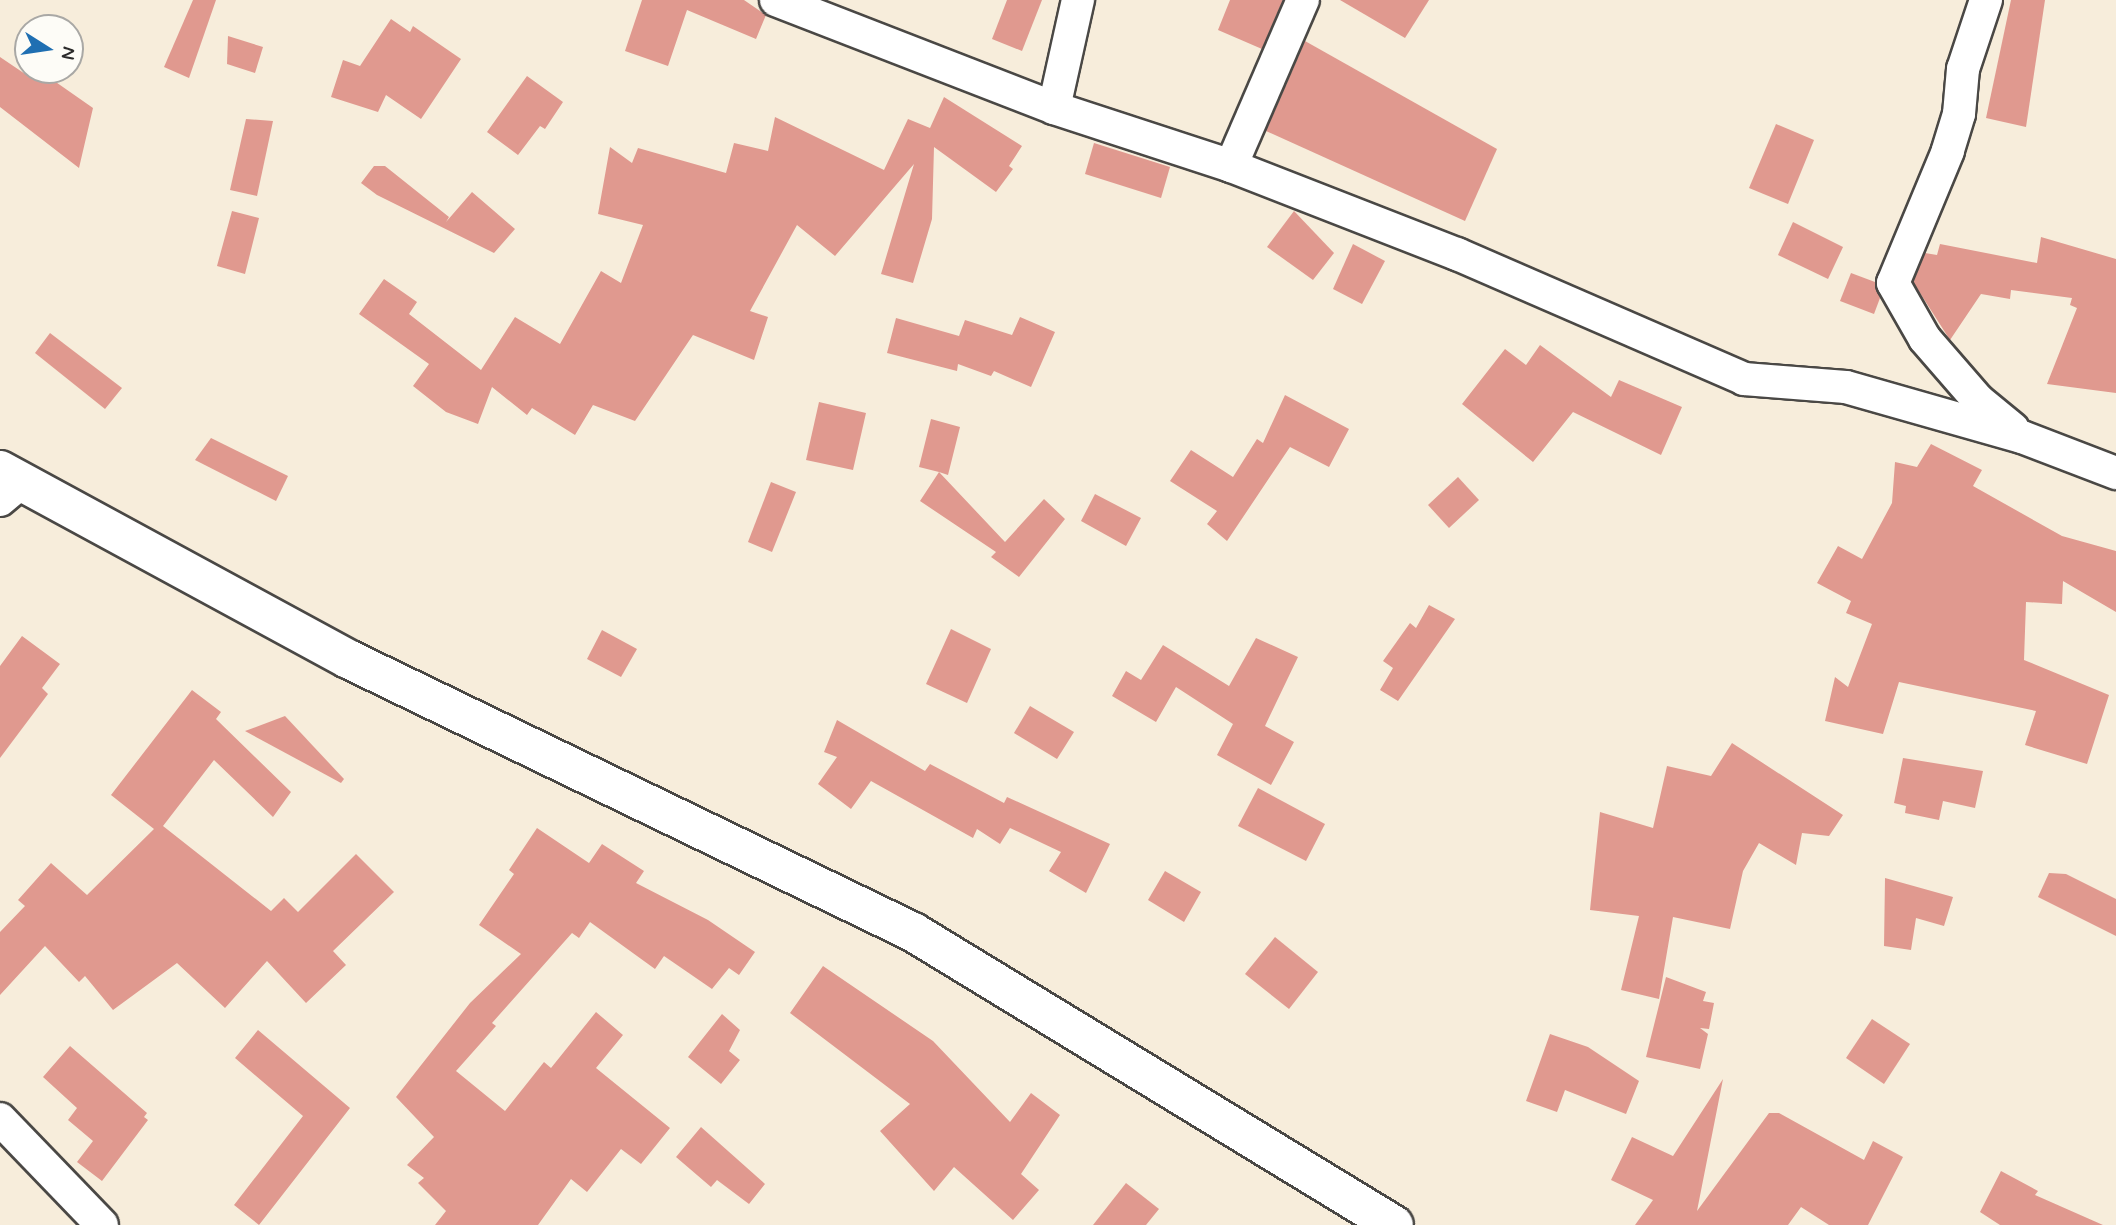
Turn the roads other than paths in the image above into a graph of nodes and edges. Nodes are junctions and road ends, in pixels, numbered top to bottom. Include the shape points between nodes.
1 (776, 0) edge
2 (1078, 0) edge
3 (1303, 0) edge
4 (1986, 0) edge
5 (1054, 108) junction
6 (1231, 166) junction
7 (2022, 437) junction
8 (2116, 473) edge
9 (8, 484) edge
10 (0, 1119) edge
11 (102, 1225) edge
12 (1394, 1225) edge

1 - 5 street
2 - 5 street
3 - 6 street
4 - 7 street via 1963,69 1959,114 1948,151 1893,283 1943,360 1978,400
5 - 6 street
6 - 7 street via 1457,254 1744,379 1846,387
7 - 8 street
9 - 12 highway via 348,659 913,932
10 - 11 street

